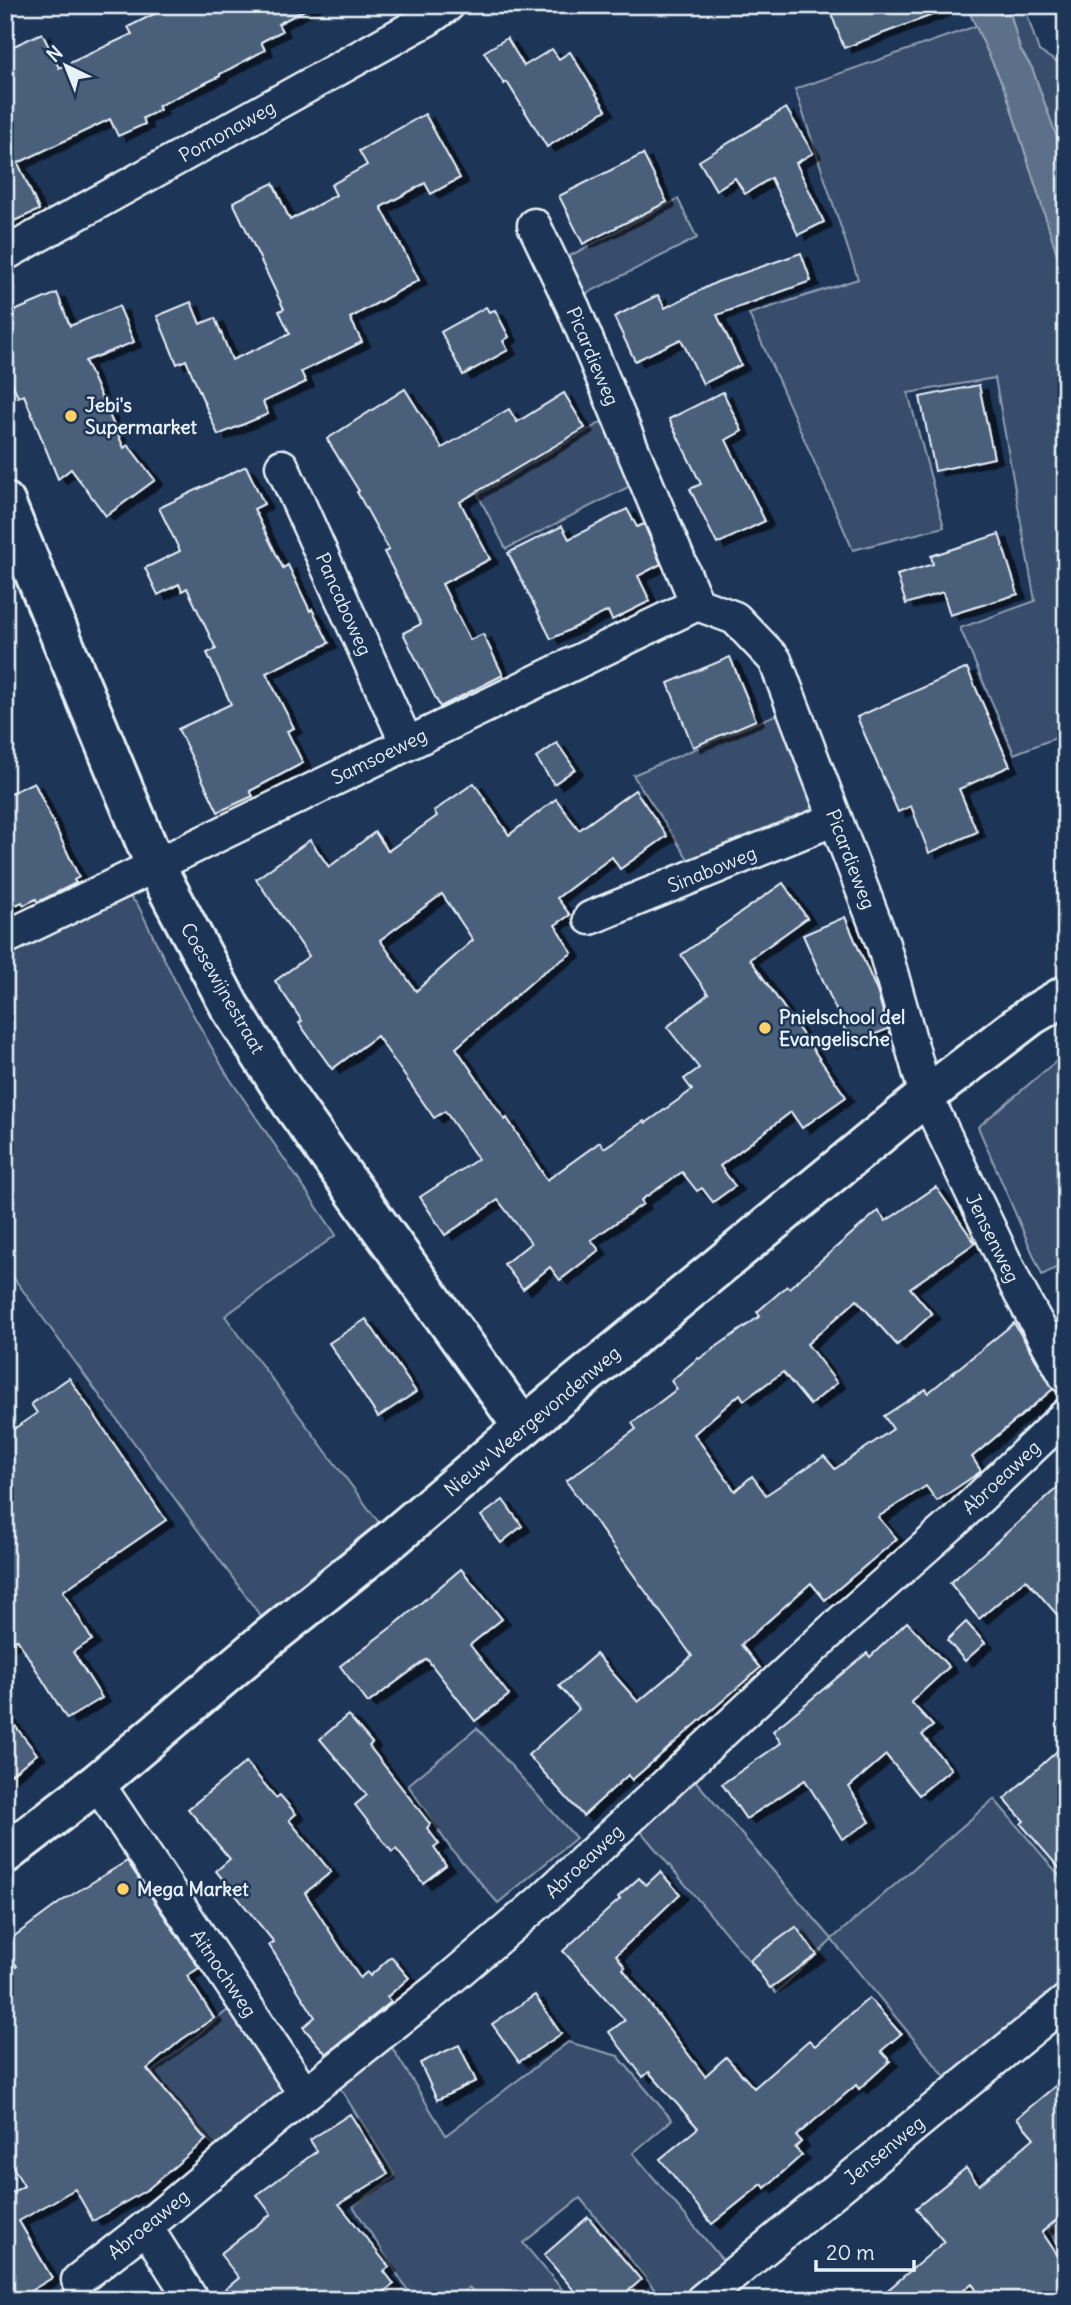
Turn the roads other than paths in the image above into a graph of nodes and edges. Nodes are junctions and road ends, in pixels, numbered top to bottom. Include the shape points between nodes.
1 (448, 5) edge
2 (534, 225) dead end
3 (5, 254) edge
4 (282, 466) dead end
5 (5, 502) edge
6 (697, 604) junction
7 (406, 742) junction
8 (835, 819) junction
9 (155, 866) junction
10 (590, 918) dead end
11 (5, 938) edge
12 (1066, 995) edge
13 (926, 1096) junction
14 (1066, 1377) edge
15 (1066, 1415) edge
16 (523, 1427) junction
17 (97, 1783) junction
18 (5, 1854) edge
19 (1066, 2001) edge
20 (305, 2094) junction
21 (146, 2227) junction
22 (78, 2280) dead end
23 (192, 2300) edge
24 (702, 2300) edge

1 - 3 street, Pomonaweg
2 - 6 street, Picardieweg
4 - 7 street, Pancaboweg
5 - 9 street, Coesewijnestraat
6 - 7 street, Samsoeweg
6 - 8 street, Picardieweg via 735,618 775,660
7 - 9 street, Samsoeweg
8 - 10 street, Sinaboweg
8 - 13 street, Picardieweg via 883,944
9 - 11 street, Samsoeweg
9 - 16 street, Coesewijnestraat via 230,1007 292,1104
12 - 13 street, Nieuw Weergevondenweg via 1032,1015
13 - 14 street, Jensenweg via 1018,1289
13 - 16 street, Nieuw Weergevondenweg
15 - 20 street, Abroeaweg via 541,1901
16 - 17 street, Nieuw Weergevondenweg
17 - 18 street, Nieuw Weergevondenweg
17 - 20 street, Aitnochweg
19 - 24 street, Jensenweg
20 - 21 street, Abroeaweg
21 - 22 street, Abroeaweg
21 - 23 street

